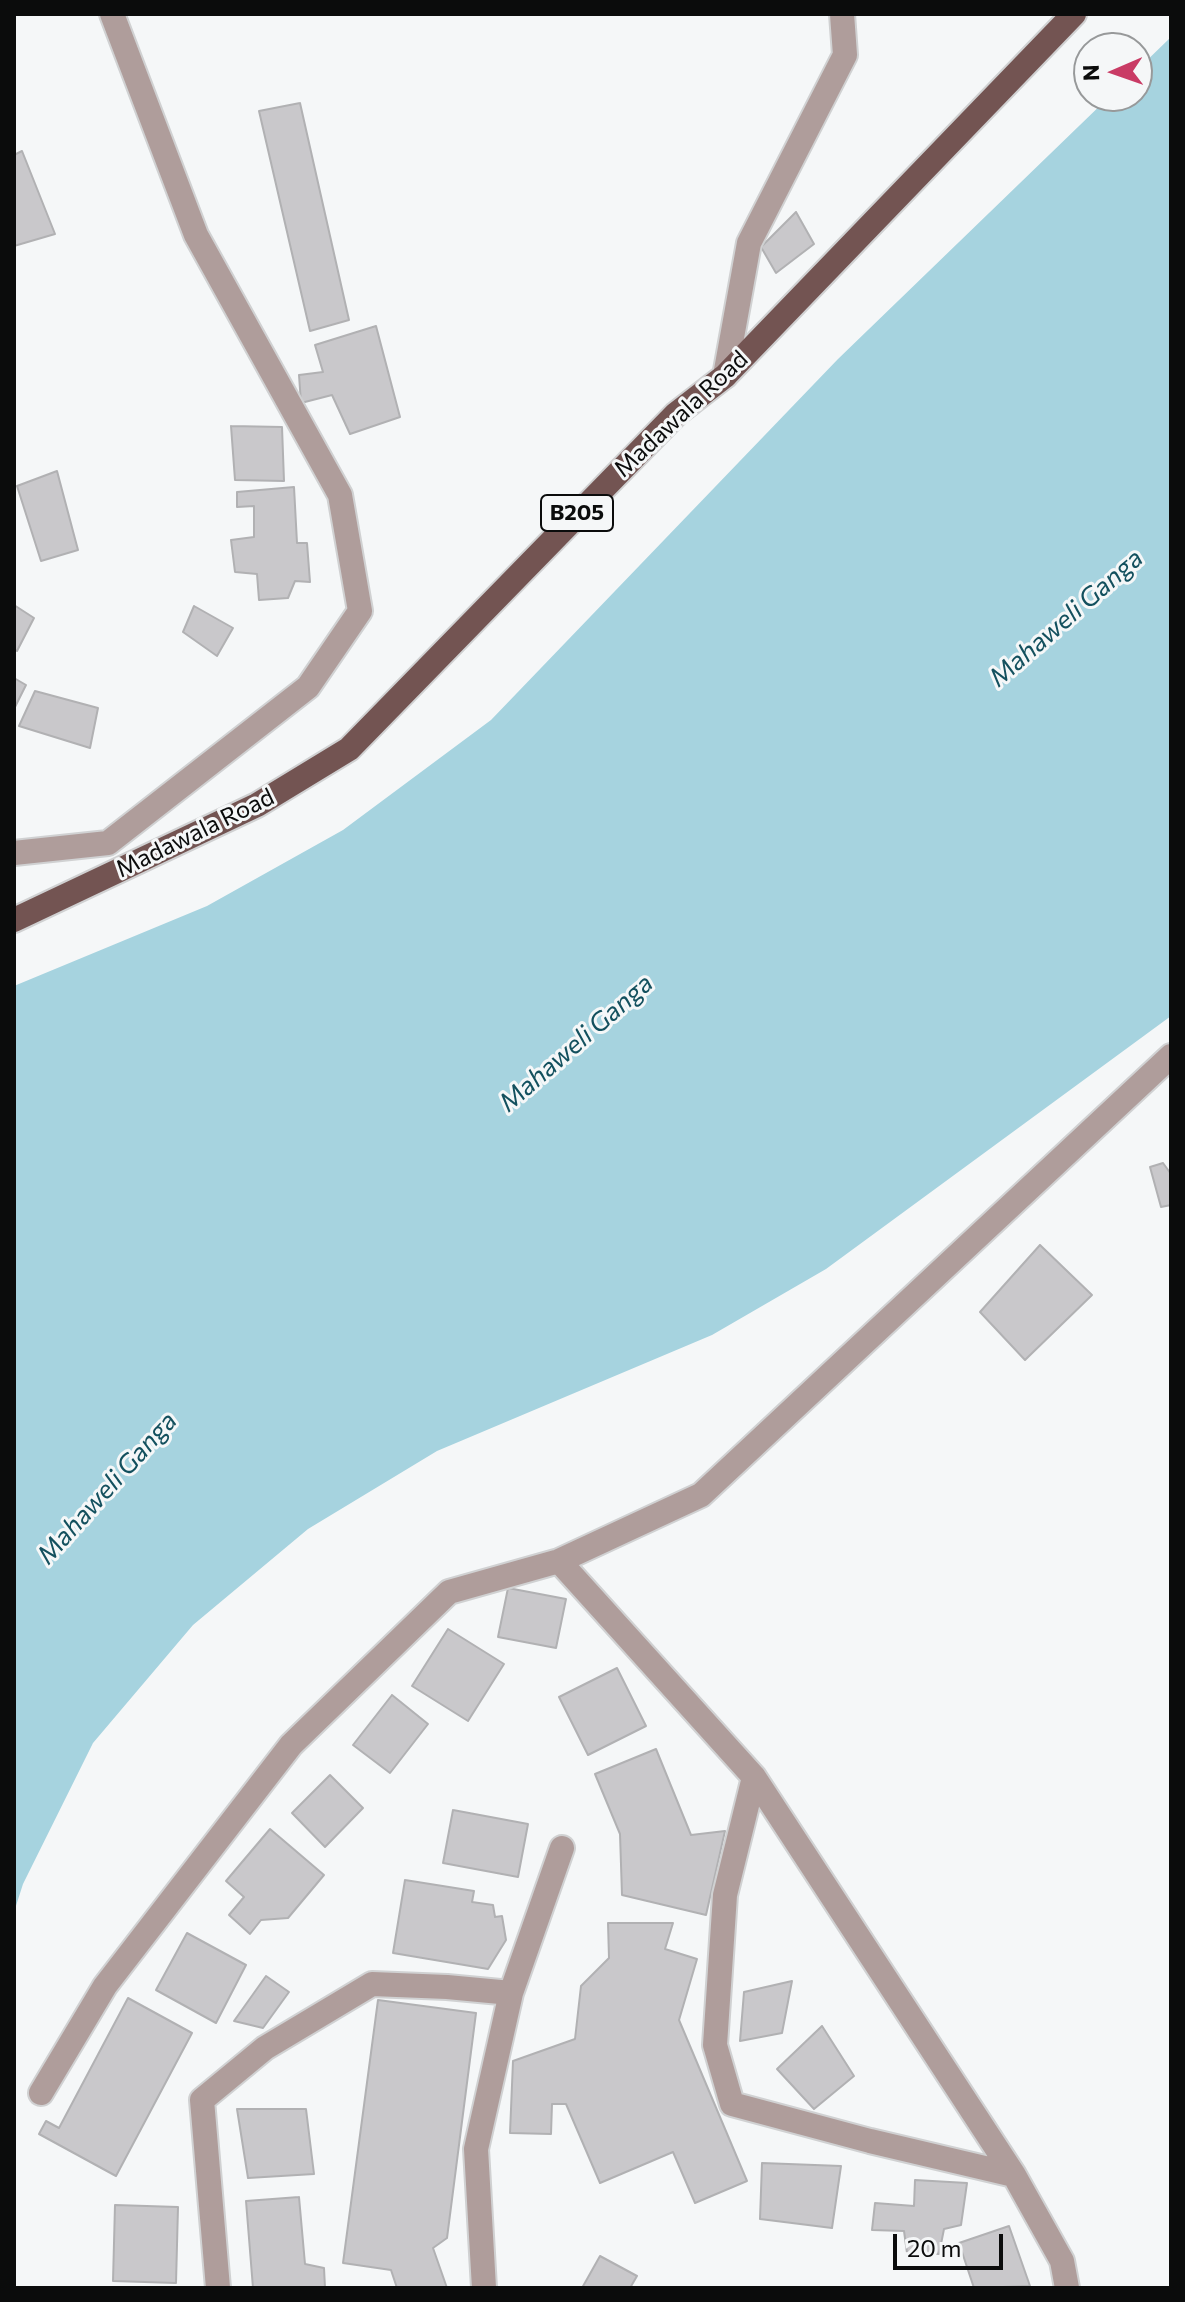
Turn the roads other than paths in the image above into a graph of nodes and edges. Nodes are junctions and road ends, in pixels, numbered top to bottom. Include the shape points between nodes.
1 (112, 14) edge
2 (842, 14) edge
3 (1074, 14) edge
4 (725, 376) junction
5 (14, 853) edge
6 (14, 920) edge
7 (1171, 1056) edge
8 (559, 1561) junction
9 (754, 1777) junction
10 (562, 1848) dead end
11 (511, 1993) junction
12 (41, 2093) dead end
13 (1014, 2175) junction
14 (218, 2288) edge
15 (484, 2288) edge
16 (1067, 2288) edge

1 - 5 street via 196,235 340,495 360,611 308,687 108,843
2 - 4 street via 845,55 749,243
3 - 4 main road, Madawala Road / B205
4 - 6 main road, Madawala Road / B205 via 676,414 349,749 257,805
7 - 8 street via 701,1495
8 - 9 street
8 - 12 street via 449,1592 291,1745 105,1986
9 - 13 street
9 - 13 street via 725,1895 715,2045 732,2104
10 - 11 street
11 - 14 street via 372,1984 265,2048 202,2100
11 - 15 street via 476,2149
13 - 16 street via 1062,2261

